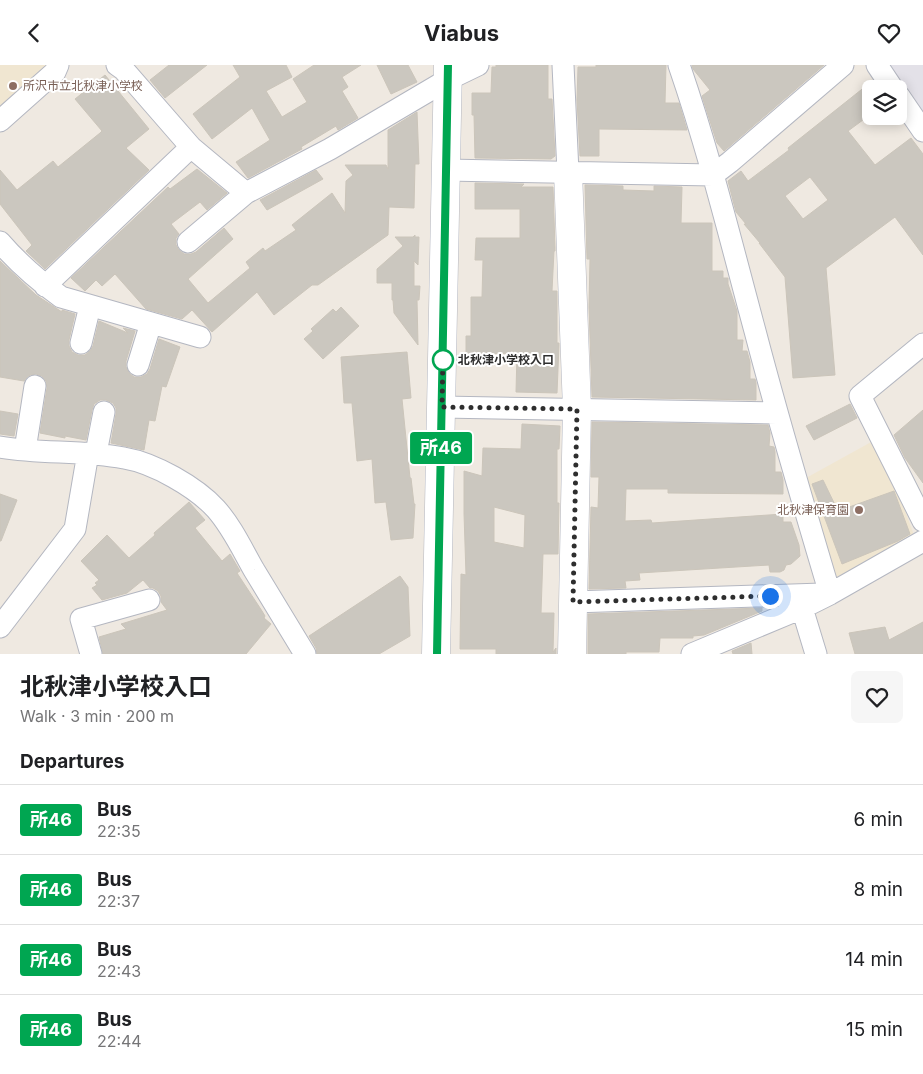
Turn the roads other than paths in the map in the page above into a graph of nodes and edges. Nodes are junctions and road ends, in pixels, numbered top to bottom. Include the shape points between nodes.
1 (58, 65) edge
2 (117, 65) edge
3 (478, 65) edge
4 (563, 65) edge
5 (679, 65) edge
6 (843, 65) edge
7 (877, 65) edge
8 (447, 73) edge
9 (887, 80) edge
10 (907, 108) edge
11 (0, 121) edge
12 (923, 131) edge
13 (191, 147) junction
14 (446, 170) junction
15 (568, 172) junction
16 (713, 175) junction
17 (246, 193) junction
18 (0, 242) edge
19 (188, 242) dead end
20 (45, 286) junction
21 (90, 306) junction
22 (151, 323) junction
23 (200, 337) dead end
24 (81, 343) dead end
25 (923, 344) edge
26 (138, 365) dead end
27 (35, 386) dead end
28 (442, 407) junction
29 (577, 409) junction
30 (104, 412) dead end
31 (777, 413) junction
32 (0, 447) edge
33 (24, 450) junction
34 (92, 453) junction
35 (923, 521) edge
36 (923, 541) edge
37 (830, 594) junction
38 (149, 600) dead end
39 (573, 602) junction
40 (802, 608) junction
41 (0, 627) edge
42 (91, 654) edge
43 (305, 654) edge
44 (436, 654) edge
45 (572, 654) edge
46 (692, 654) edge
47 (816, 654) edge

1 - 11 street via 55,72
2 - 13 street
3 - 8 street
4 - 15 street
5 - 16 street
6 - 16 street
7 - 9 street
8 - 14 street
8 - 17 street via 330,149
10 - 12 street
13 - 17 street
13 - 20 street
14 - 15 street
14 - 28 street
15 - 16 street
15 - 29 street
16 - 31 street
17 - 19 street
18 - 20 street
20 - 21 street via 61,297
21 - 22 street
21 - 24 street
22 - 23 street
22 - 26 street
25 - 35 street via 860,395
27 - 33 street
28 - 29 street
28 - 44 street
29 - 31 street
29 - 39 street
30 - 34 street
31 - 37 street
32 - 33 street
33 - 34 street
34 - 41 street via 75,529
34 - 43 street via 127,458 157,469 204,498 234,533
36 - 37 street
37 - 39 street
37 - 40 street
38 - 42 street via 82,619
39 - 45 street
40 - 46 street
40 - 47 street

